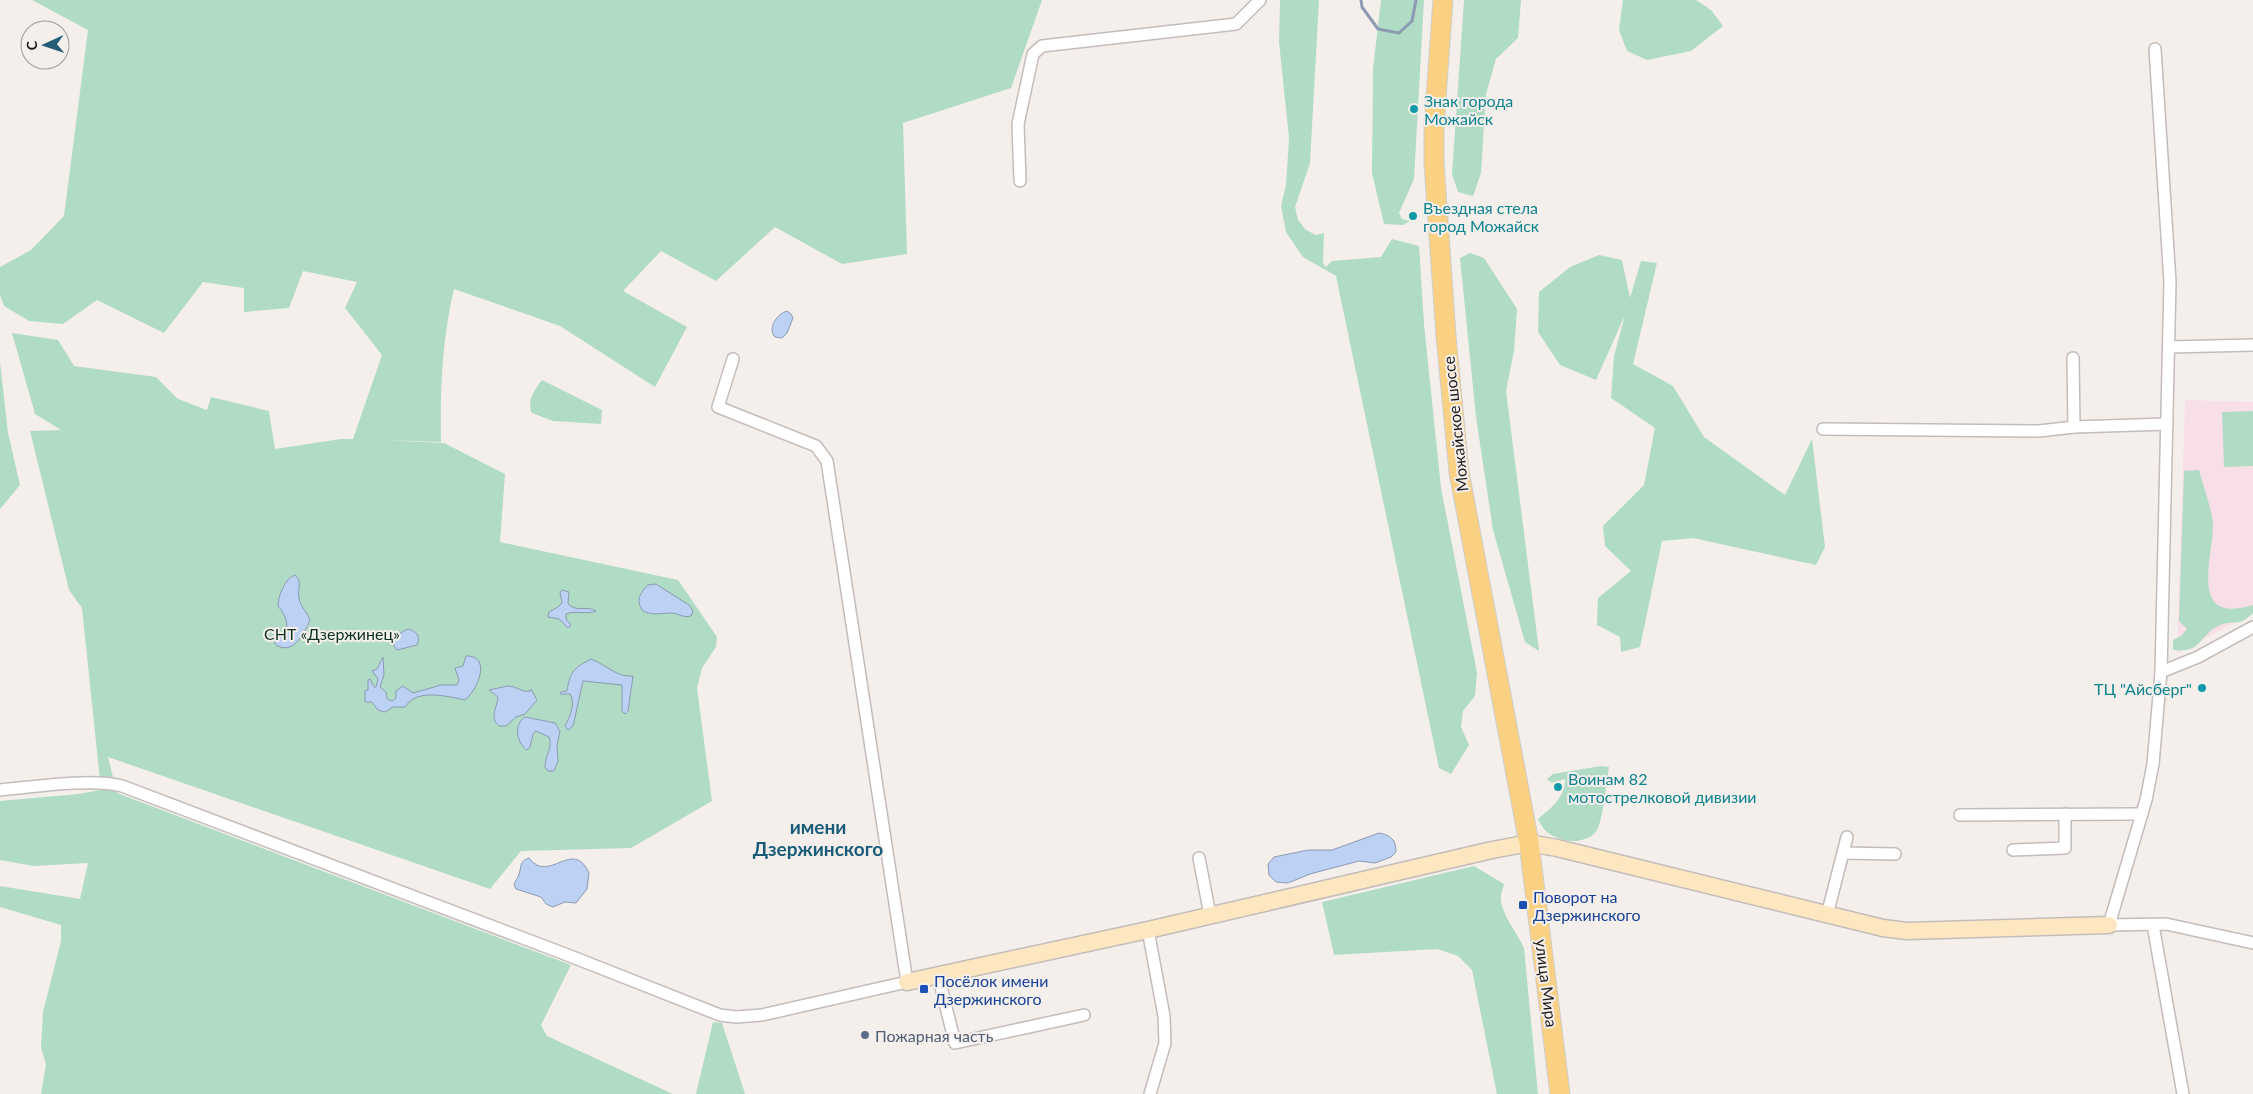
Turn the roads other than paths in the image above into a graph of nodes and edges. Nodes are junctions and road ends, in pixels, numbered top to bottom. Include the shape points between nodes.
1 (1260, 0) edge
2 (1443, 0) edge
3 (2155, 49) dead end
4 (1020, 181) dead end
5 (2253, 345) edge
6 (2169, 347) junction
7 (2073, 358) dead end
8 (733, 359) dead end
9 (2167, 424) junction
10 (2074, 427) junction
11 (1823, 429) dead end
12 (2253, 627) edge
13 (2161, 672) junction
14 (0, 790) edge
15 (2065, 814) junction
16 (2142, 814) junction
17 (1960, 815) dead end
18 (1846, 837) dead end
19 (1529, 843) junction
20 (2012, 850) dead end
21 (1844, 853) junction
22 (1895, 854) dead end
23 (1199, 858) dead end
24 (1210, 915) junction
25 (1827, 915) junction
26 (2109, 925) junction
27 (2153, 925) junction
28 (1148, 930) junction
29 (2253, 943) edge
30 (938, 975) junction
31 (907, 982) junction
32 (1084, 1015) dead end
33 (1150, 1094) edge
34 (1560, 1094) edge
35 (2183, 1094) edge

1 - 4 street via 1236,24 1042,46 1033,54 1018,124
2 - 19 main road, Можайское шоссе via 1434,163 1456,445 1464,505
3 - 6 street via 2170,282
5 - 6 street
6 - 9 street
7 - 10 street
8 - 31 street via 718,407 816,446 827,461
9 - 10 street
9 - 13 street
10 - 11 street via 2039,431
12 - 13 street via 2198,657
13 - 16 street via 2153,764
14 - 31 street via 90,783 122,786 720,1015 762,1015
15 - 16 street
15 - 17 street
15 - 20 street via 2065,848
16 - 26 street
18 - 21 street
19 - 24 street
19 - 25 street
19 - 34 main road, улица Мира
21 - 22 street
21 - 25 street
23 - 24 street
24 - 28 street
25 - 26 street via 1907,931
26 - 27 street
27 - 29 street via 2166,924
27 - 35 street
28 - 30 street
28 - 33 street via 1165,1043
30 - 31 street
30 - 32 street via 955,1043

